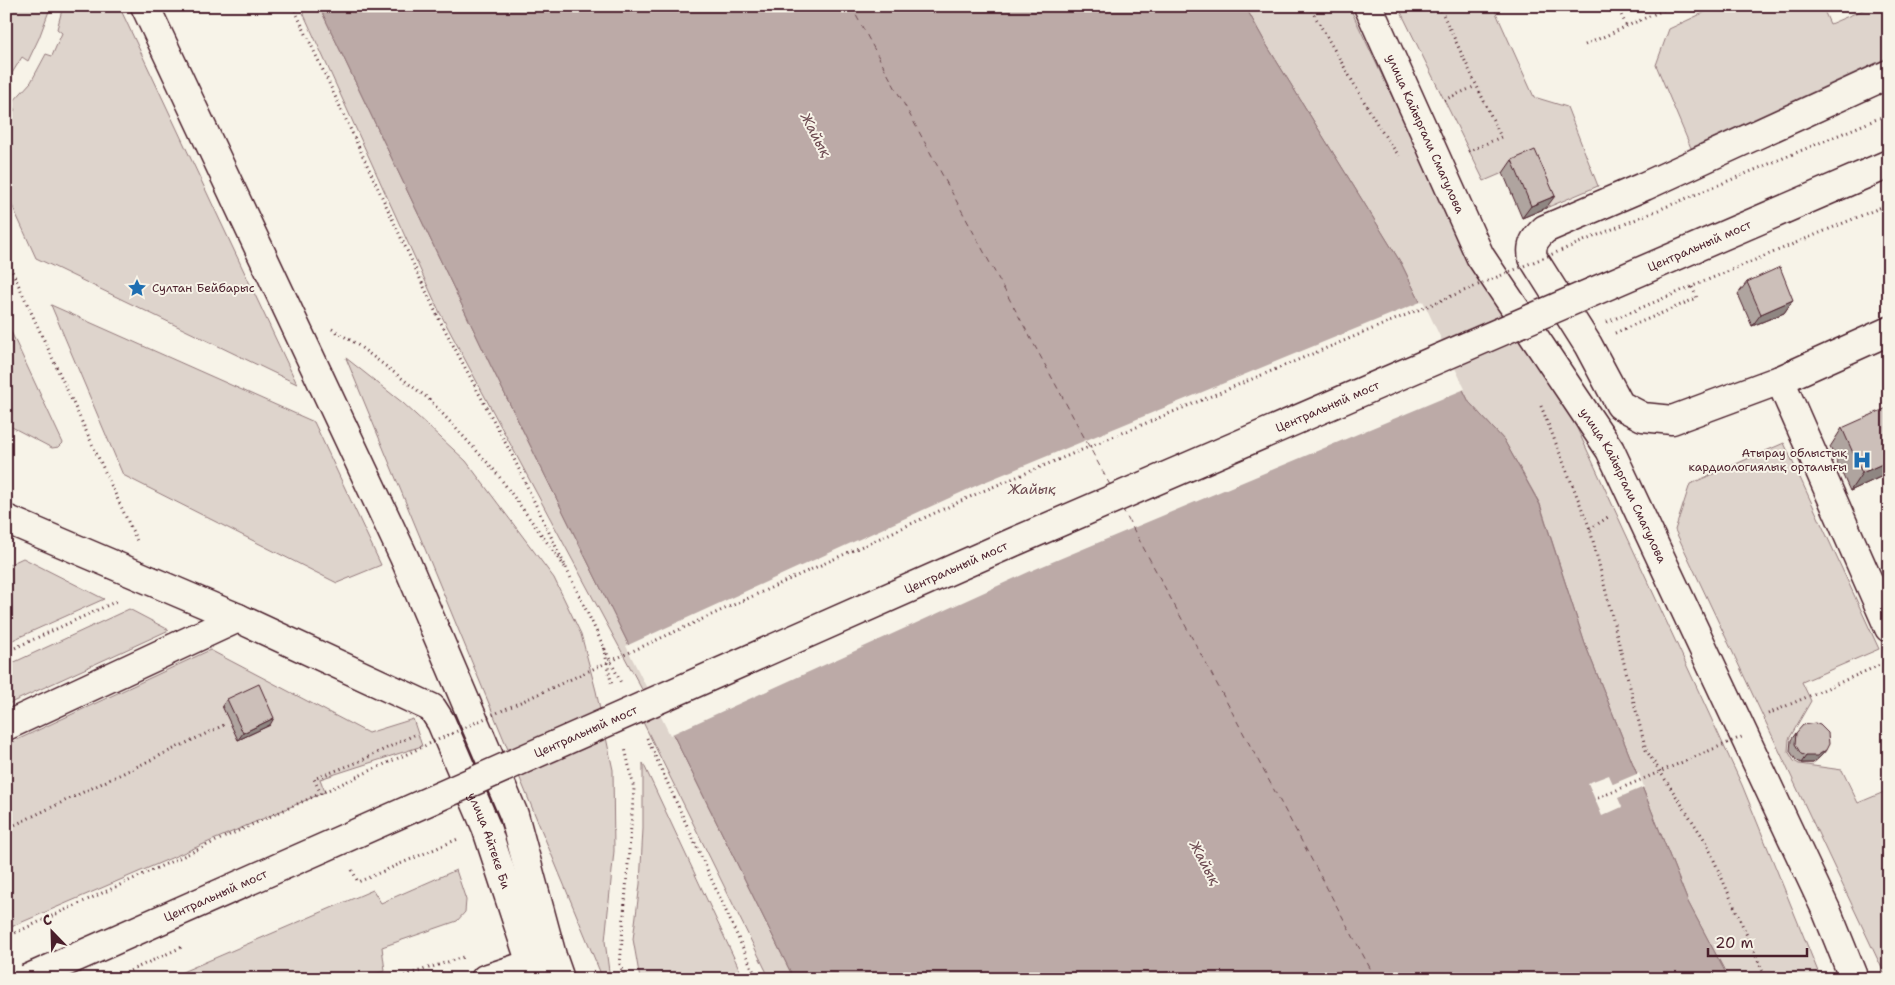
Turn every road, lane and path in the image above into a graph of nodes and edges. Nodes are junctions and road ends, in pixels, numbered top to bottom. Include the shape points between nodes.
1 (145, 6) edge
2 (293, 6) edge
3 (1368, 6) edge
4 (1439, 6) edge
5 (1500, 6) edge
6 (1507, 6) edge
7 (1617, 6) edge
8 (1672, 6) edge
9 (1627, 27) junction
10 (1585, 45) dead end
11 (1889, 74) edge
12 (1889, 114) edge
13 (1889, 164) edge
14 (1438, 165) junction
15 (6, 258) edge
16 (1692, 287) dead end
17 (330, 328) dead end
18 (1623, 330) dead end
19 (1889, 331) edge
20 (1780, 380) junction
21 (6, 519) edge
22 (570, 574) junction
23 (156, 583) junction
24 (238, 618) junction
25 (1889, 628) edge
26 (603, 642) junction
27 (6, 652) edge
28 (1889, 661) edge
29 (623, 688) dead end
30 (613, 691) dead end
31 (224, 725) dead end
32 (6, 726) edge
33 (1742, 731) junction
34 (644, 733) dead end
35 (623, 740) dead end
36 (1646, 750) dead end
37 (358, 762) dead end
38 (321, 794) junction
39 (1598, 798) dead end
40 (6, 829) edge
41 (404, 862) dead end
42 (352, 870) dead end
43 (6, 937) edge
44 (534, 971) edge
45 (28, 979) edge
46 (486, 979) edge
47 (560, 979) edge
48 (625, 979) edge
49 (757, 979) edge
50 (1766, 979) edge
51 (1854, 979) edge

1 - 47 street via 404,557 503,789 514,815
2 - 22 path via 438,316 513,457
3 - 14 street, улица Кайыргали Смагулова
4 - 14 path via 1501,137
5 - 6 path via 1501,9
7 - 9 path
8 - 9 path
9 - 10 path
11 - 20 street via 1563,220 1535,238 1531,249 1533,258 1588,345 1620,405 1643,417 1672,420
12 - 38 path, bridge via 983,491
13 - 45 street, Центральный мост, bridge via 1016,540
14 - 33 street, улица Кайыргали Смагулова via 1480,256 1610,450
15 - 23 path
16 - 18 path via 1697,298
17 - 22 path via 429,399 495,471
19 - 20 street
20 - 25 street
21 - 23 street, улица Айтеке Би
22 - 26 path
23 - 24 street, улица Айтеке Би
23 - 27 path
24 - 32 street
24 - 44 street, улица Айтеке Би via 432,708 486,827
26 - 29 path
26 - 30 path
28 - 33 path
31 - 40 path
33 - 39 path, bridge
33 - 51 street, улица Кайыргали Смагулова
34 - 49 path
35 - 48 path via 634,788 620,964
36 - 50 path via 1706,842
37 - 38 path via 314,779
38 - 43 path, bridge
41 - 42 path via 358,882
44 - 46 street

